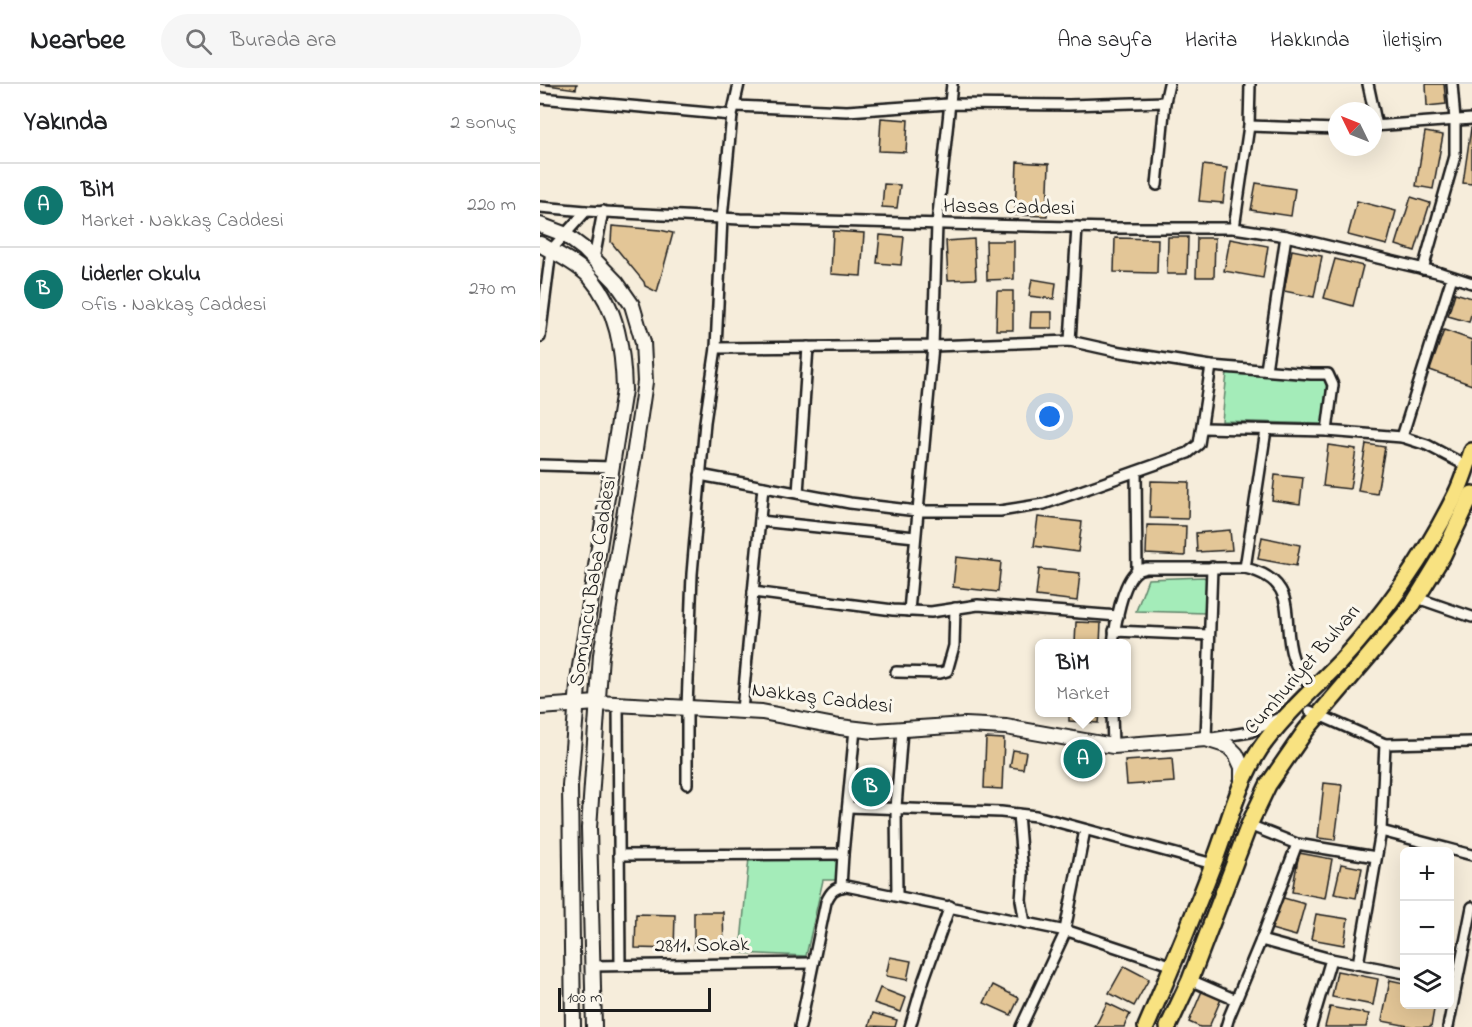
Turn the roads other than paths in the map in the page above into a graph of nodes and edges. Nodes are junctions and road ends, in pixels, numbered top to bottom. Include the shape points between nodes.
1 (739, 84) edge
2 (952, 84) edge
3 (1169, 84) edge
4 (1250, 84) edge
5 (1368, 84) edge
6 (1452, 84) edge
7 (540, 98) edge
8 (1165, 102) junction
9 (1371, 102) edge
10 (948, 104) junction
11 (734, 110) junction
12 (1472, 119) edge
13 (1455, 120) junction
14 (1382, 125) edge
15 (1249, 126) junction
16 (1328, 129) edge
17 (1157, 186) dead end
18 (540, 207) edge
19 (586, 211) junction
20 (603, 211) junction
21 (722, 218) junction
22 (938, 224) junction
23 (540, 225) edge
24 (1077, 227) junction
25 (1234, 228) junction
26 (564, 234) junction
27 (1286, 236) junction
28 (545, 247) edge
29 (594, 259) junction
30 (1423, 269) junction
31 (1452, 277) junction
32 (1472, 283) edge
33 (540, 337) edge
34 (1070, 341) junction
35 (933, 346) junction
36 (808, 347) junction
37 (716, 348) junction
38 (1211, 366) junction
39 (1266, 370) junction
40 (1203, 428) junction
41 (1266, 430) junction
42 (1327, 431) junction
43 (1402, 437) junction
44 (1472, 451) edge
45 (540, 465) edge
46 (1467, 466) junction
47 (612, 467) junction
48 (1136, 472) junction
49 (700, 475) junction
50 (763, 487) junction
51 (798, 493) junction
52 (1472, 494) edge
53 (917, 511) junction
54 (760, 521) junction
55 (915, 537) junction
56 (1212, 567) junction
57 (1245, 568) junction
58 (1137, 571) junction
59 (753, 592) junction
60 (1417, 598) junction
61 (955, 608) junction
62 (909, 611) junction
63 (1118, 616) junction
64 (1472, 617) edge
65 (1114, 631) junction
66 (1209, 635) junction
67 (1113, 639) edge
68 (896, 672) dead end
69 (1314, 689) junction
70 (597, 703) junction
71 (576, 704) junction
72 (618, 704) junction
73 (687, 706) junction
74 (540, 707) edge
75 (742, 710) junction
76 (1304, 711) junction
77 (1112, 717) edge
78 (855, 729) junction
79 (902, 730) junction
80 (1206, 739) junction
81 (1472, 742) edge
82 (1385, 744) junction
83 (1113, 746) junction
84 (1256, 757) junction
85 (1275, 774) junction
86 (687, 784) dead end
87 (1242, 784) junction
88 (848, 807) junction
89 (896, 807) junction
90 (1018, 814) junction
91 (1249, 825) junction
92 (1085, 830) junction
93 (1381, 831) junction
94 (1297, 844) junction
95 (843, 854) junction
96 (619, 855) junction
97 (1472, 855) edge
98 (1376, 857) junction
99 (1213, 864) junction
100 (841, 887) junction
101 (897, 896) junction
102 (950, 906) junction
103 (1472, 907) edge
104 (1025, 922) junction
105 (1065, 931) junction
106 (1261, 940) junction
107 (1331, 959) junction
108 (812, 963) junction
109 (1358, 964) junction
110 (620, 965) junction
111 (592, 966) junction
112 (1173, 966) junction
113 (1400, 972) edge
114 (1454, 977) edge
115 (1190, 980) junction
116 (1236, 1000) junction
117 (1450, 1009) edge
118 (573, 1027) edge
119 (594, 1027) edge
120 (800, 1027) edge
121 (910, 1027) edge
122 (1021, 1027) edge
123 (1146, 1027) edge
124 (1168, 1027) edge
125 (1226, 1027) edge
126 (1311, 1027) edge
127 (1448, 1027) edge

1 - 11 street
2 - 10 street
3 - 8 street
4 - 15 street
5 - 9 street
6 - 13 street
7 - 11 street
8 - 10 street
8 - 17 street
10 - 11 street via 847,111
10 - 22 street
11 - 21 street
12 - 13 street
13 - 14 street
13 - 30 street via 1455,156
15 - 16 street
15 - 25 street
18 - 19 street, Hasas Caddesi
19 - 20 street, Hasas Caddesi
19 - 26 street
20 - 21 street, Hasas Caddesi
20 - 29 street
21 - 22 street, Hasas Caddesi
21 - 37 street
22 - 24 street, Hasas Caddesi
22 - 35 street
23 - 26 main road, Somuncu Baba Caddesi
24 - 25 street, Hasas Caddesi
24 - 34 street
25 - 27 street, Hasas Caddesi
26 - 28 street
26 - 29 main road, Somuncu Baba Caddesi
27 - 30 street, Hasas Caddesi
27 - 39 street
28 - 33 street
28 - 47 main road, Somuncu Baba Caddesi via 590,277 608,304 618,330 624,390
29 - 70 main road, Somuncu Baba Caddesi via 632,305 643,342 645,382 601,655
30 - 31 street, Hasas Caddesi
31 - 32 street, Hasas Caddesi
31 - 43 street
34 - 35 street
34 - 38 street
35 - 36 street
35 - 53 street
36 - 37 street
36 - 51 street
37 - 49 street
38 - 39 street
38 - 40 street
39 - 42 street via 1328,374 1333,385
40 - 41 street
40 - 48 street via 1199,444 1188,453
41 - 42 street
41 - 57 street
42 - 43 street
43 - 46 street
44 - 46 main road, Cumhuriyet Bulvarı
45 - 47 street
46 - 69 main road, Cumhuriyet Bulvarı via 1428,547 1391,602
47 - 71 main road, Somuncu Baba Caddesi
48 - 53 street via 1044,504 1000,511
48 - 58 street
49 - 50 street
49 - 73 street
50 - 51 street
50 - 54 street
51 - 53 street
52 - 60 main road, Cumhuriyet Bulvarı
53 - 55 street
54 - 55 street
54 - 59 street
55 - 62 street
56 - 57 street
56 - 58 street
56 - 66 street
57 - 69 street via 1261,572 1283,594 1292,656 1298,672
58 - 63 street via 1128,582
59 - 62 street
59 - 75 street
60 - 64 street
60 - 76 main road, Cumhuriyet Bulvarı
61 - 62 street
61 - 63 street via 978,605
61 - 68 street via 954,646 947,671
63 - 65 street
65 - 66 street
65 - 67 street
66 - 80 street
69 - 76 main road, Cumhuriyet Bulvarı
70 - 71 main road, Nakkaş Caddesi
70 - 72 main road, Nakkaş Caddesi
70 - 111 main road, Somuncu Baba Caddesi via 589,828
71 - 74 main road, Nakkaş Caddesi
71 - 118 main road, Somuncu Baba Caddesi via 570,786
72 - 73 main road, Nakkaş Caddesi
72 - 96 street
73 - 75 main road, Nakkaş Caddesi
73 - 86 street
75 - 78 main road, Nakkaş Caddesi
76 - 80 street via 1250,732
76 - 82 street
76 - 84 main road, Cumhuriyet Bulvarı via 1275,730
76 - 85 main road, Cumhuriyet Bulvarı via 1306,730
77 - 83 street
78 - 79 main road, Nakkaş Caddesi
78 - 88 street
79 - 83 main road, Nakkaş Caddesi via 965,725 1006,728
79 - 89 street
80 - 83 main road, Nakkaş Caddesi
80 - 87 main road via 1228,746 1236,754 1242,767
81 - 82 street
82 - 93 street
84 - 85 main road via 1255,774 1264,778
84 - 87 main road, Cumhuriyet Bulvarı
85 - 91 main road, Cumhuriyet Bulvarı
87 - 99 main road, Cumhuriyet Bulvarı
88 - 89 street
88 - 95 street
89 - 90 street
89 - 101 street
90 - 92 street
90 - 104 street
91 - 94 street
91 - 115 main road, Cumhuriyet Bulvarı
92 - 99 street
92 - 105 street
93 - 97 street
93 - 98 street
94 - 98 street
94 - 106 street
95 - 96 street
95 - 100 street
96 - 110 street
98 - 109 street
99 - 112 main road, Cumhuriyet Bulvarı
100 - 101 street
100 - 108 street via 830,893 826,902
101 - 102 street
102 - 104 street
102 - 121 street
103 - 114 street
104 - 105 street
105 - 112 street
105 - 122 street
106 - 107 street
106 - 116 street
107 - 109 street
107 - 126 street
108 - 110 street, 2811. Sokak
108 - 120 street
109 - 113 street
110 - 111 street, 2811. Sokak
111 - 119 main road, Somuncu Baba Caddesi
112 - 123 main road, Cumhuriyet Bulvarı
115 - 116 street
115 - 124 main road, Cumhuriyet Bulvarı
116 - 125 street
117 - 127 street

